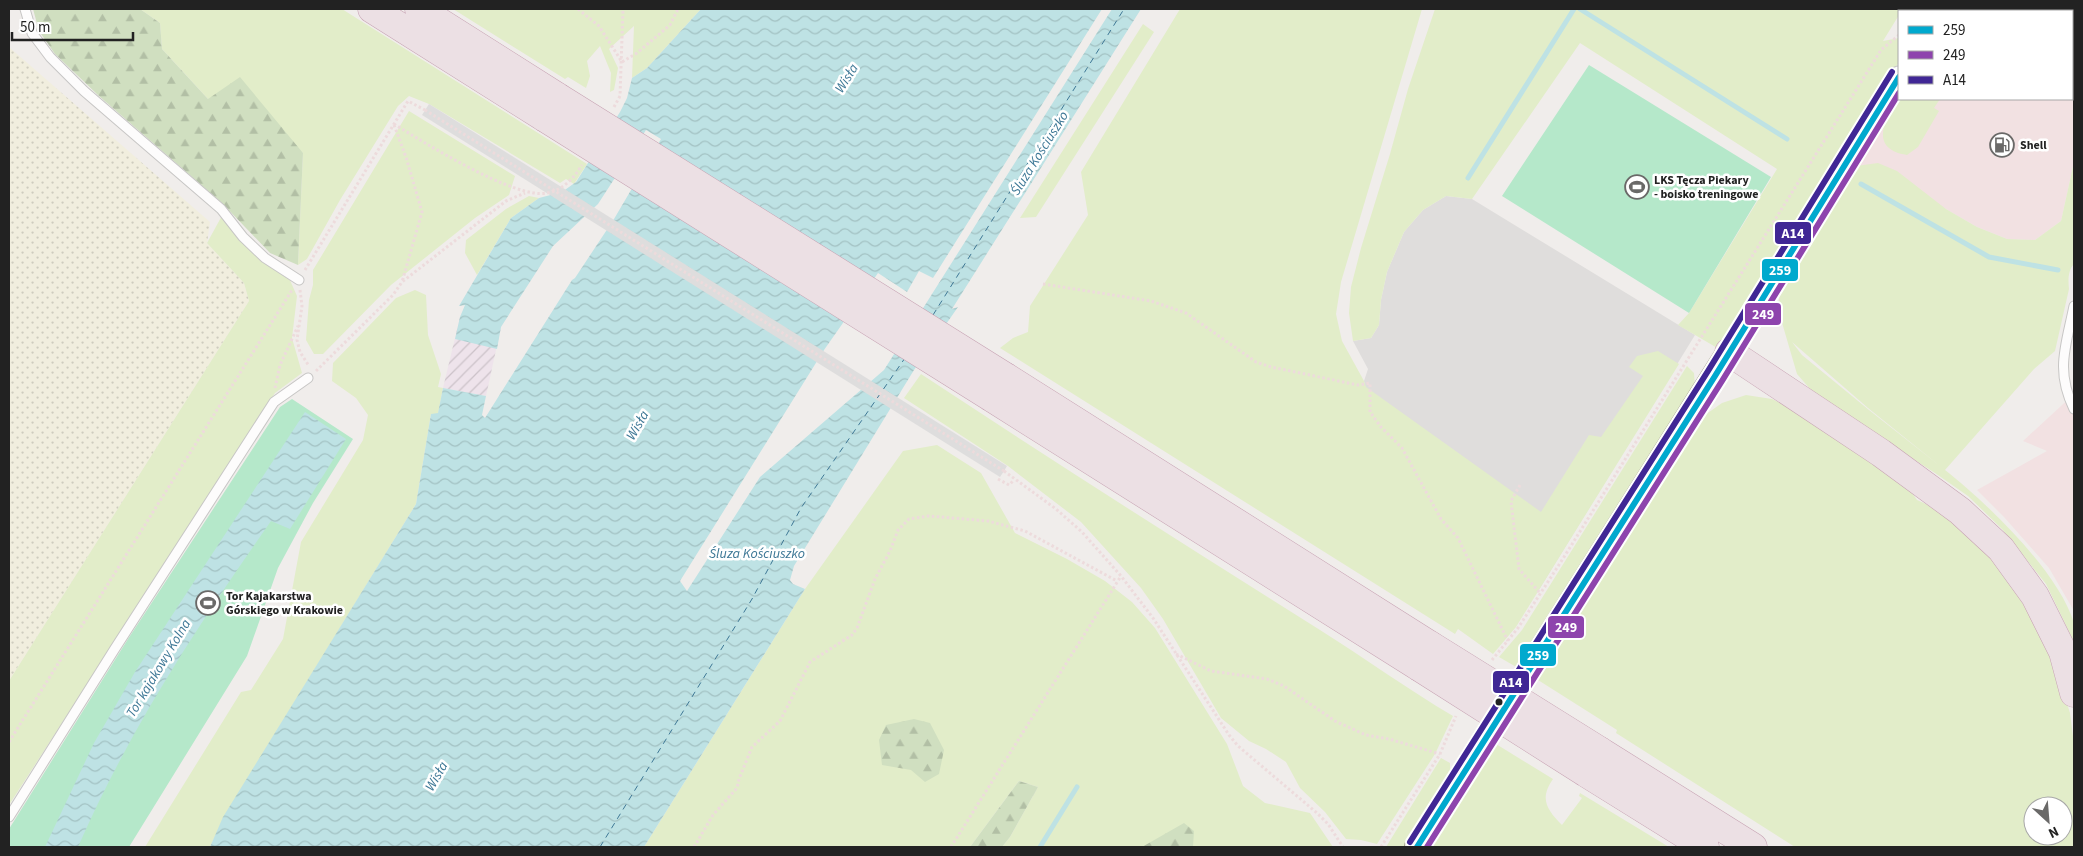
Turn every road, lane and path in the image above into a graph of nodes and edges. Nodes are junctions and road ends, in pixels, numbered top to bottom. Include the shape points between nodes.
1 (24, 9) edge
2 (372, 9) edge
3 (419, 9) edge
4 (578, 9) edge
5 (623, 9) edge
6 (678, 9) edge
7 (1898, 36) edge
8 (622, 62) junction
9 (1898, 79) edge
10 (620, 96) dead end
11 (552, 107) junction
12 (394, 124) junction
13 (572, 181) dead end
14 (526, 192) junction
15 (299, 280) junction
16 (402, 282) junction
17 (1043, 284) dead end
18 (2074, 306) edge
19 (299, 323) junction
20 (1729, 352) junction
21 (308, 378) dead end
22 (274, 402) junction
23 (2074, 409) edge
24 (998, 479) dead end
25 (1014, 480) junction
26 (1520, 485) dead end
27 (1121, 576) junction
28 (1117, 581) junction
29 (1540, 593) junction
30 (1508, 641) junction
31 (1176, 653) junction
32 (1490, 662) dead end
33 (2074, 693) edge
34 (1457, 715) dead end
35 (9, 742) edge
36 (1440, 754) junction
37 (1593, 762) junction
38 (9, 817) edge
39 (694, 847) edge
40 (951, 847) edge
41 (1343, 847) edge
42 (1381, 847) edge
43 (1417, 847) edge
44 (1705, 847) edge
45 (1753, 847) edge

1 - 15 lane via 32,33 63,71 221,209 265,258
2 - 11 highway
3 - 11 highway
4 - 8 path via 599,26
5 - 8 path
6 - 8 path via 670,25
7 - 29 path via 1881,50
8 - 10 path
9 - 20 street
11 - 37 highway, bridge
12 - 14 path via 457,162
12 - 15 path
12 - 16 path via 422,212
12 - 25 path, bridge via 408,101 425,110
13 - 14 path via 547,193
14 - 16 path via 506,201
15 - 19 path via 302,306
15 - 35 path
16 - 19 path via 314,374 300,352 297,340
17 - 30 path via 1150,301 1186,313 1256,362 1358,385 1370,382 1370,412 1402,448 1441,519 1458,538
18 - 23 lane via 2062,364 2067,395
19 - 22 path via 280,365
20 - 33 highway via 1881,453 1960,511 2001,549 2035,596 2063,652
20 - 43 main road
21 - 22 lane
22 - 38 lane
24 - 25 path via 1009,485
25 - 27 path via 1082,532
26 - 29 path via 1511,501 1519,569
27 - 28 path
27 - 31 path
28 - 39 path via 1025,531 988,521 929,516 909,519 898,530 857,628 810,662 780,721 752,747 737,788 713,815
28 - 40 path
29 - 30 path
30 - 32 path
31 - 36 path via 1211,671 1267,679 1284,686 1335,721 1366,735
31 - 41 path via 1238,746 1328,824
34 - 36 path
36 - 42 path
37 - 44 highway
37 - 45 highway

